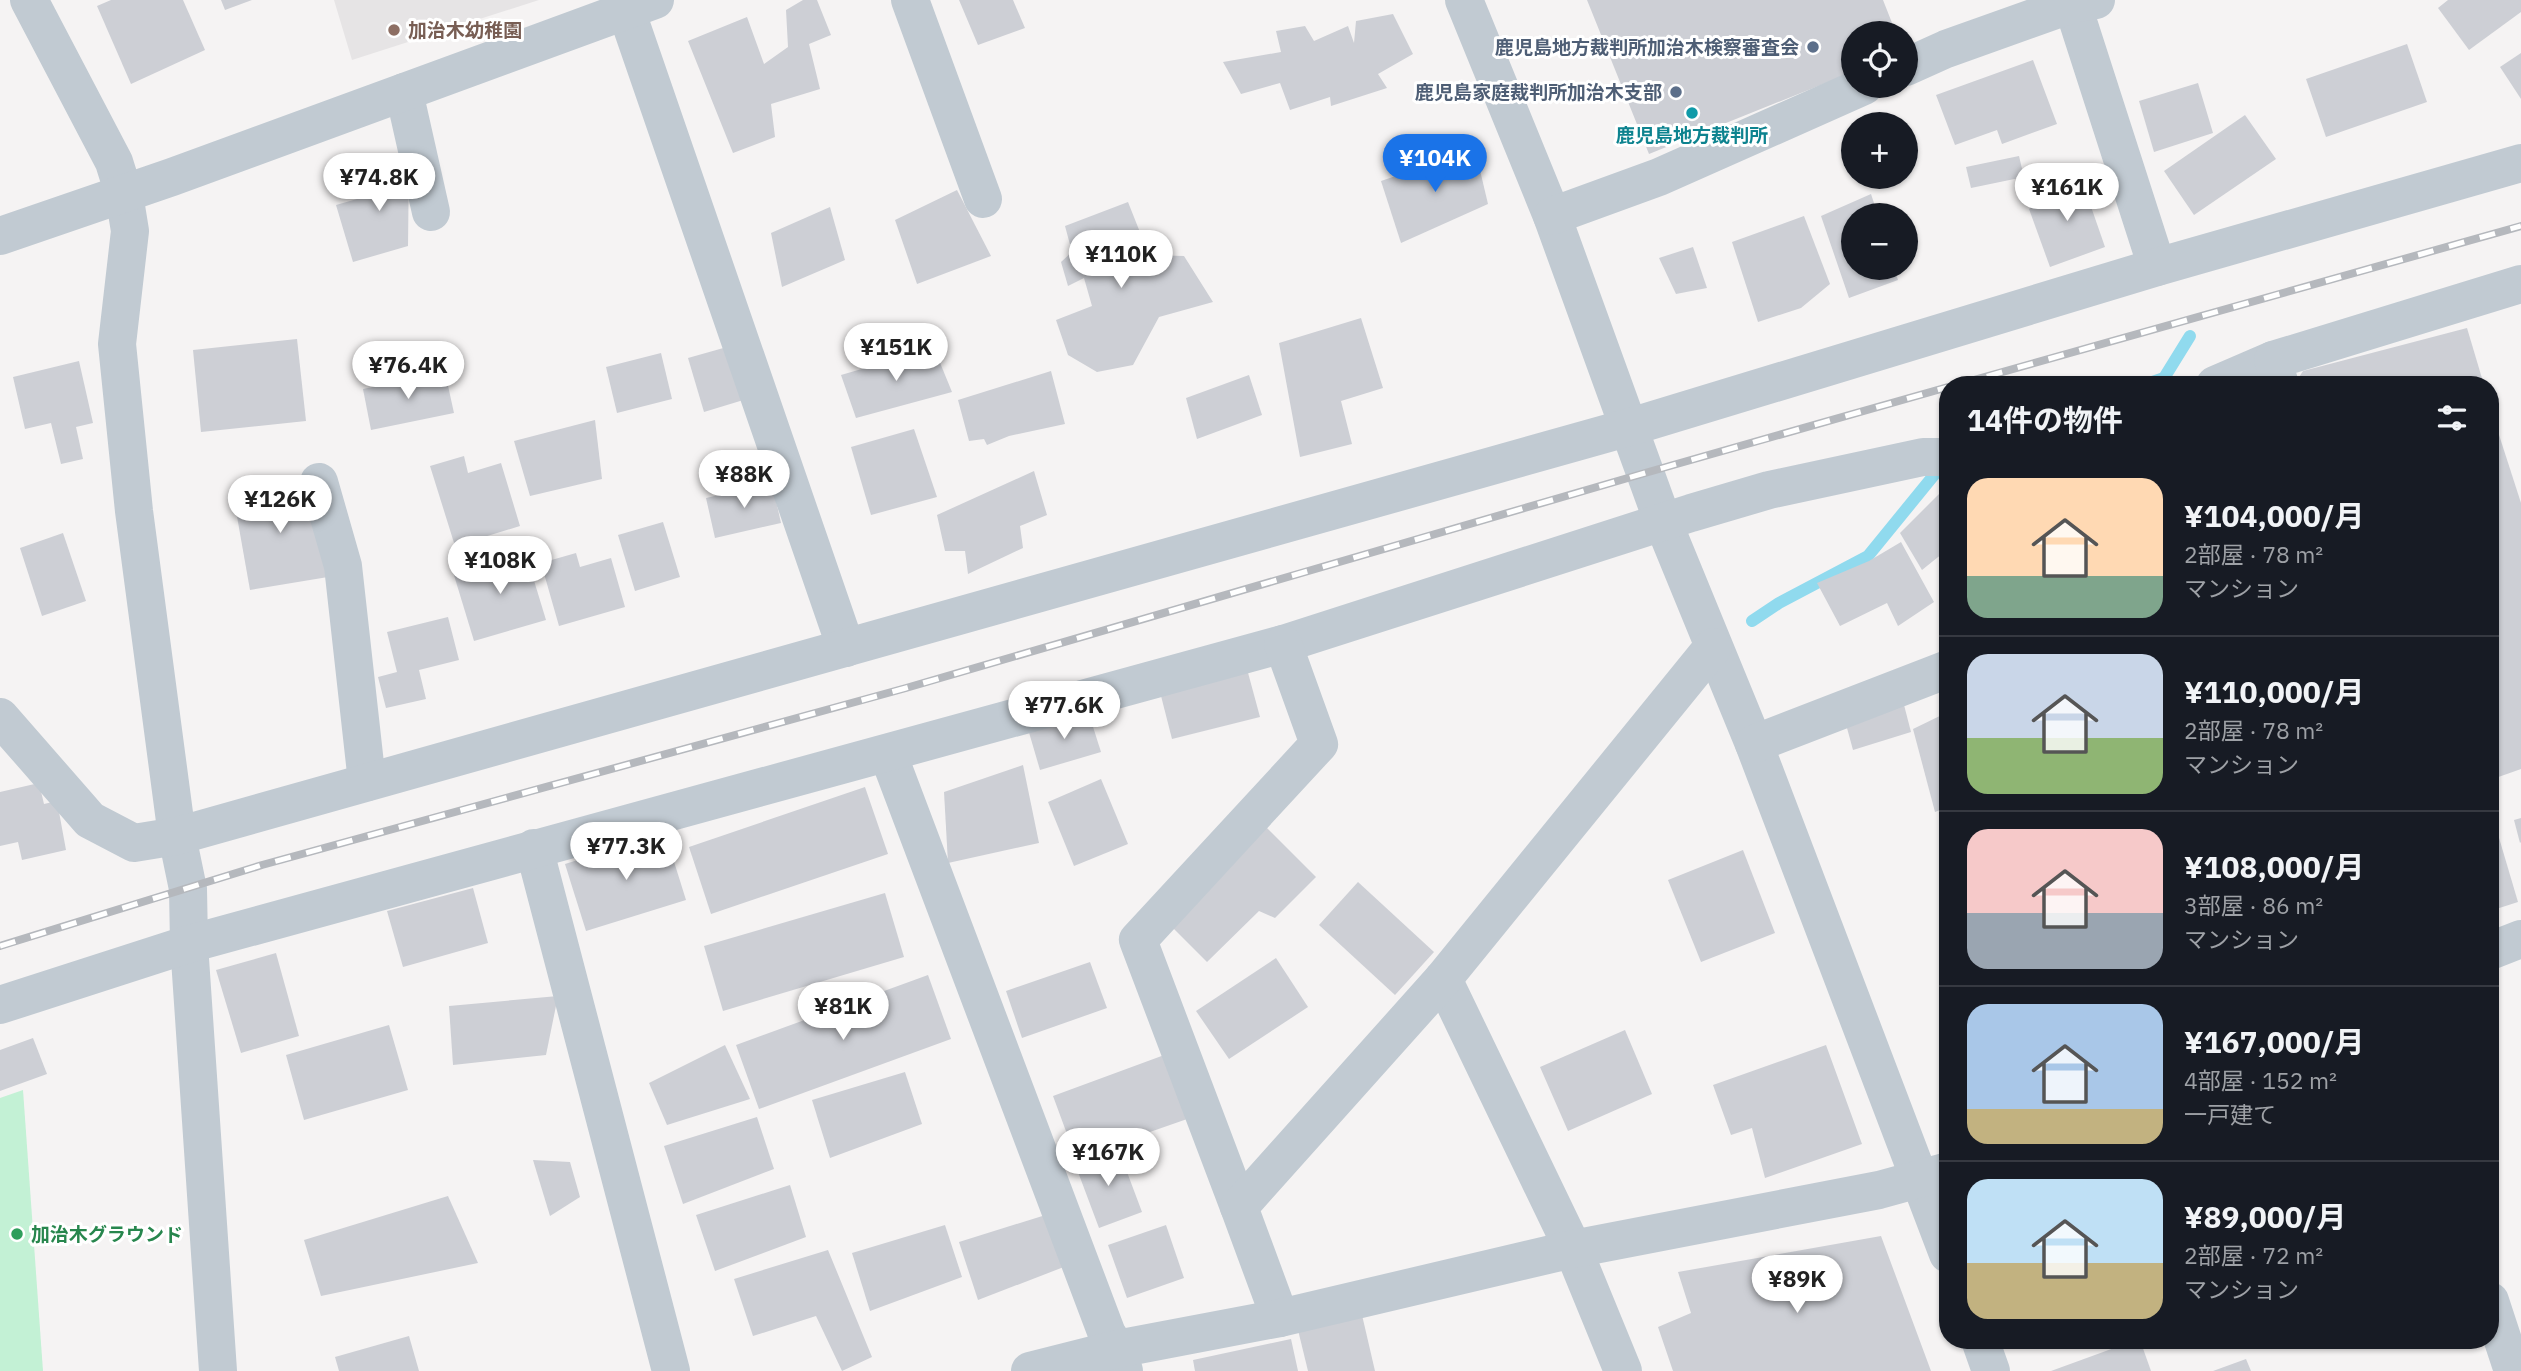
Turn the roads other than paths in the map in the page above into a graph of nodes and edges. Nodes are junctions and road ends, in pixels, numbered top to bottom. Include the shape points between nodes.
1 (29, 0) edge
2 (910, 0) edge
3 (1464, 0) edge
4 (2080, 1) edge
5 (640, 5) edge
6 (1918, 62) edge
7 (404, 92) junction
8 (1841, 96) edge
9 (2521, 163) edge
10 (124, 194) junction
11 (983, 198) dead end
12 (431, 212) dead end
13 (1552, 216) junction
14 (0, 236) edge
15 (2157, 267) junction
16 (2521, 284) edge
17 (2276, 373) edge
18 (1630, 427) junction
19 (1935, 457) edge
20 (319, 482) dead end
21 (1663, 522) junction
22 (1283, 644) junction
23 (1713, 647) junction
24 (846, 648) junction
25 (1939, 672) edge
26 (0, 717) edge
27 (1754, 744) junction
28 (888, 754) junction
29 (367, 782) junction
30 (177, 836) junction
31 (534, 848) junction
32 (2521, 939) edge
33 (189, 944) junction
34 (2499, 948) edge
35 (1443, 979) junction
36 (0, 1005) edge
37 (1933, 1175) edge
38 (1239, 1207) junction
39 (1939, 1207) edge
40 (1573, 1249) junction
41 (1280, 1318) junction
42 (2499, 1328) edge
43 (1983, 1349) edge
44 (1120, 1360) edge
45 (218, 1371) edge
46 (671, 1371) edge
47 (1030, 1371) edge
48 (1623, 1371) edge
49 (1991, 1371) edge
50 (2513, 1371) edge

1 - 10 street via 114,162
2 - 11 street
3 - 13 street
4 - 6 street
4 - 15 street
5 - 7 street
5 - 24 street
7 - 10 street
7 - 12 street
8 - 13 street via 1659,177
9 - 15 street
10 - 14 street
10 - 30 street via 130,231 117,344
13 - 18 street
15 - 18 street
16 - 17 street
18 - 21 street
18 - 24 street
19 - 21 street via 1769,490
20 - 29 street via 343,566
21 - 22 street
21 - 23 street
22 - 28 street
22 - 38 street via 1319,744 1138,940
23 - 27 street
23 - 35 street
24 - 29 street
25 - 27 street
26 - 30 street via 90,820 134,844
27 - 37 street
28 - 31 street
28 - 44 street
29 - 30 street
30 - 33 street via 188,889
31 - 33 street
31 - 46 street
32 - 34 street
33 - 36 street
33 - 45 street
35 - 38 street
35 - 40 street
37 - 39 street
37 - 40 street via 1879,1190
38 - 41 street
40 - 41 street
40 - 48 street
41 - 44 street
42 - 50 street
43 - 49 street
44 - 47 street

